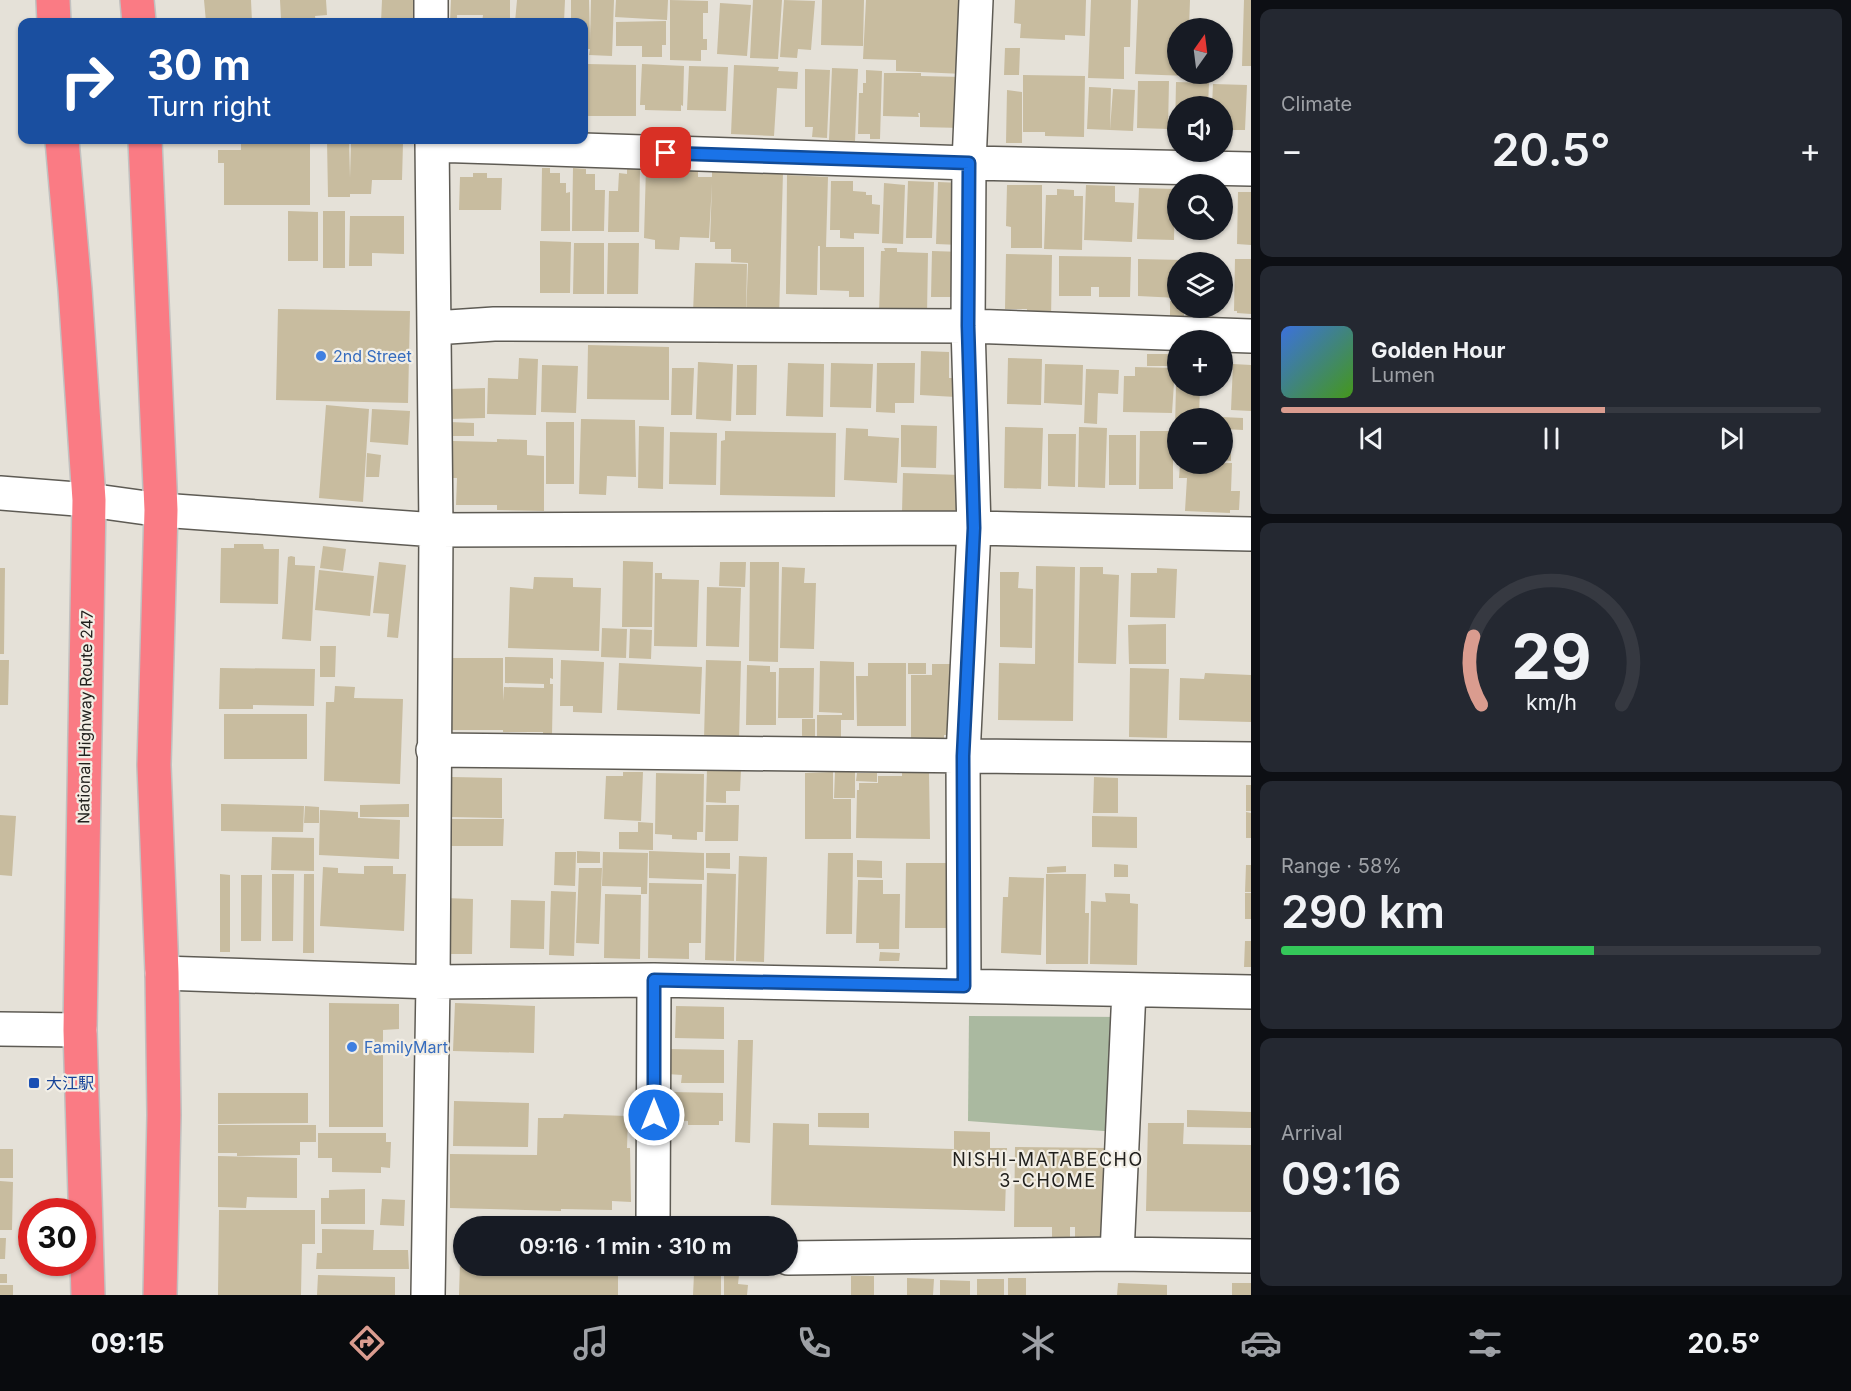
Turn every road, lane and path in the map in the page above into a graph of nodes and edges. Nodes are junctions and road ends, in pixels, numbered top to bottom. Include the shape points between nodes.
1 (53, 0) edge
2 (137, 0) edge
3 (431, 0) edge
4 (976, 0) edge
5 (54, 18) edge
6 (139, 18) edge
7 (431, 18) edge
8 (62, 144) edge
9 (145, 144) edge
10 (432, 144) edge
11 (483, 144) edge
12 (969, 163) junction
13 (1251, 170) edge
14 (968, 326) junction
15 (434, 328) junction
16 (1251, 336) edge
17 (0, 493) edge
18 (90, 500) junction
19 (161, 510) junction
20 (974, 528) junction
21 (436, 530) junction
22 (1251, 534) edge
23 (433, 750) junction
24 (963, 756) junction
25 (1251, 759) edge
26 (162, 973) junction
27 (654, 980) junction
28 (433, 981) junction
29 (964, 986) junction
30 (1129, 990) junction
31 (1251, 992) edge
32 (0, 1029) edge
33 (80, 1030) junction
34 (653, 1216) edge
35 (1117, 1254) junction
36 (1251, 1256) edge
37 (798, 1258) edge
38 (88, 1295) edge
39 (160, 1295) edge
40 (428, 1295) edge

1 - 5 highway
2 - 6 highway
3 - 7 street
4 - 12 street
8 - 18 highway, National Highway Route 247
9 - 19 highway
10 - 15 street
11 - 12 street
12 - 13 street
12 - 14 street
14 - 15 street via 494,324
14 - 16 street
14 - 20 street
15 - 21 street
17 - 18 street
18 - 19 street
18 - 33 highway, National Highway Route 247
19 - 21 street
19 - 26 highway via 154,765
20 - 21 street
20 - 22 street
20 - 24 street
21 - 23 street
23 - 24 street
23 - 28 street
24 - 25 street
24 - 29 street
26 - 28 street
26 - 39 highway
27 - 28 street
27 - 29 street
27 - 34 street
28 - 40 street
29 - 30 street
30 - 31 street
30 - 35 street
32 - 33 street
33 - 38 highway, National Highway Route 247
35 - 36 street
35 - 37 street

